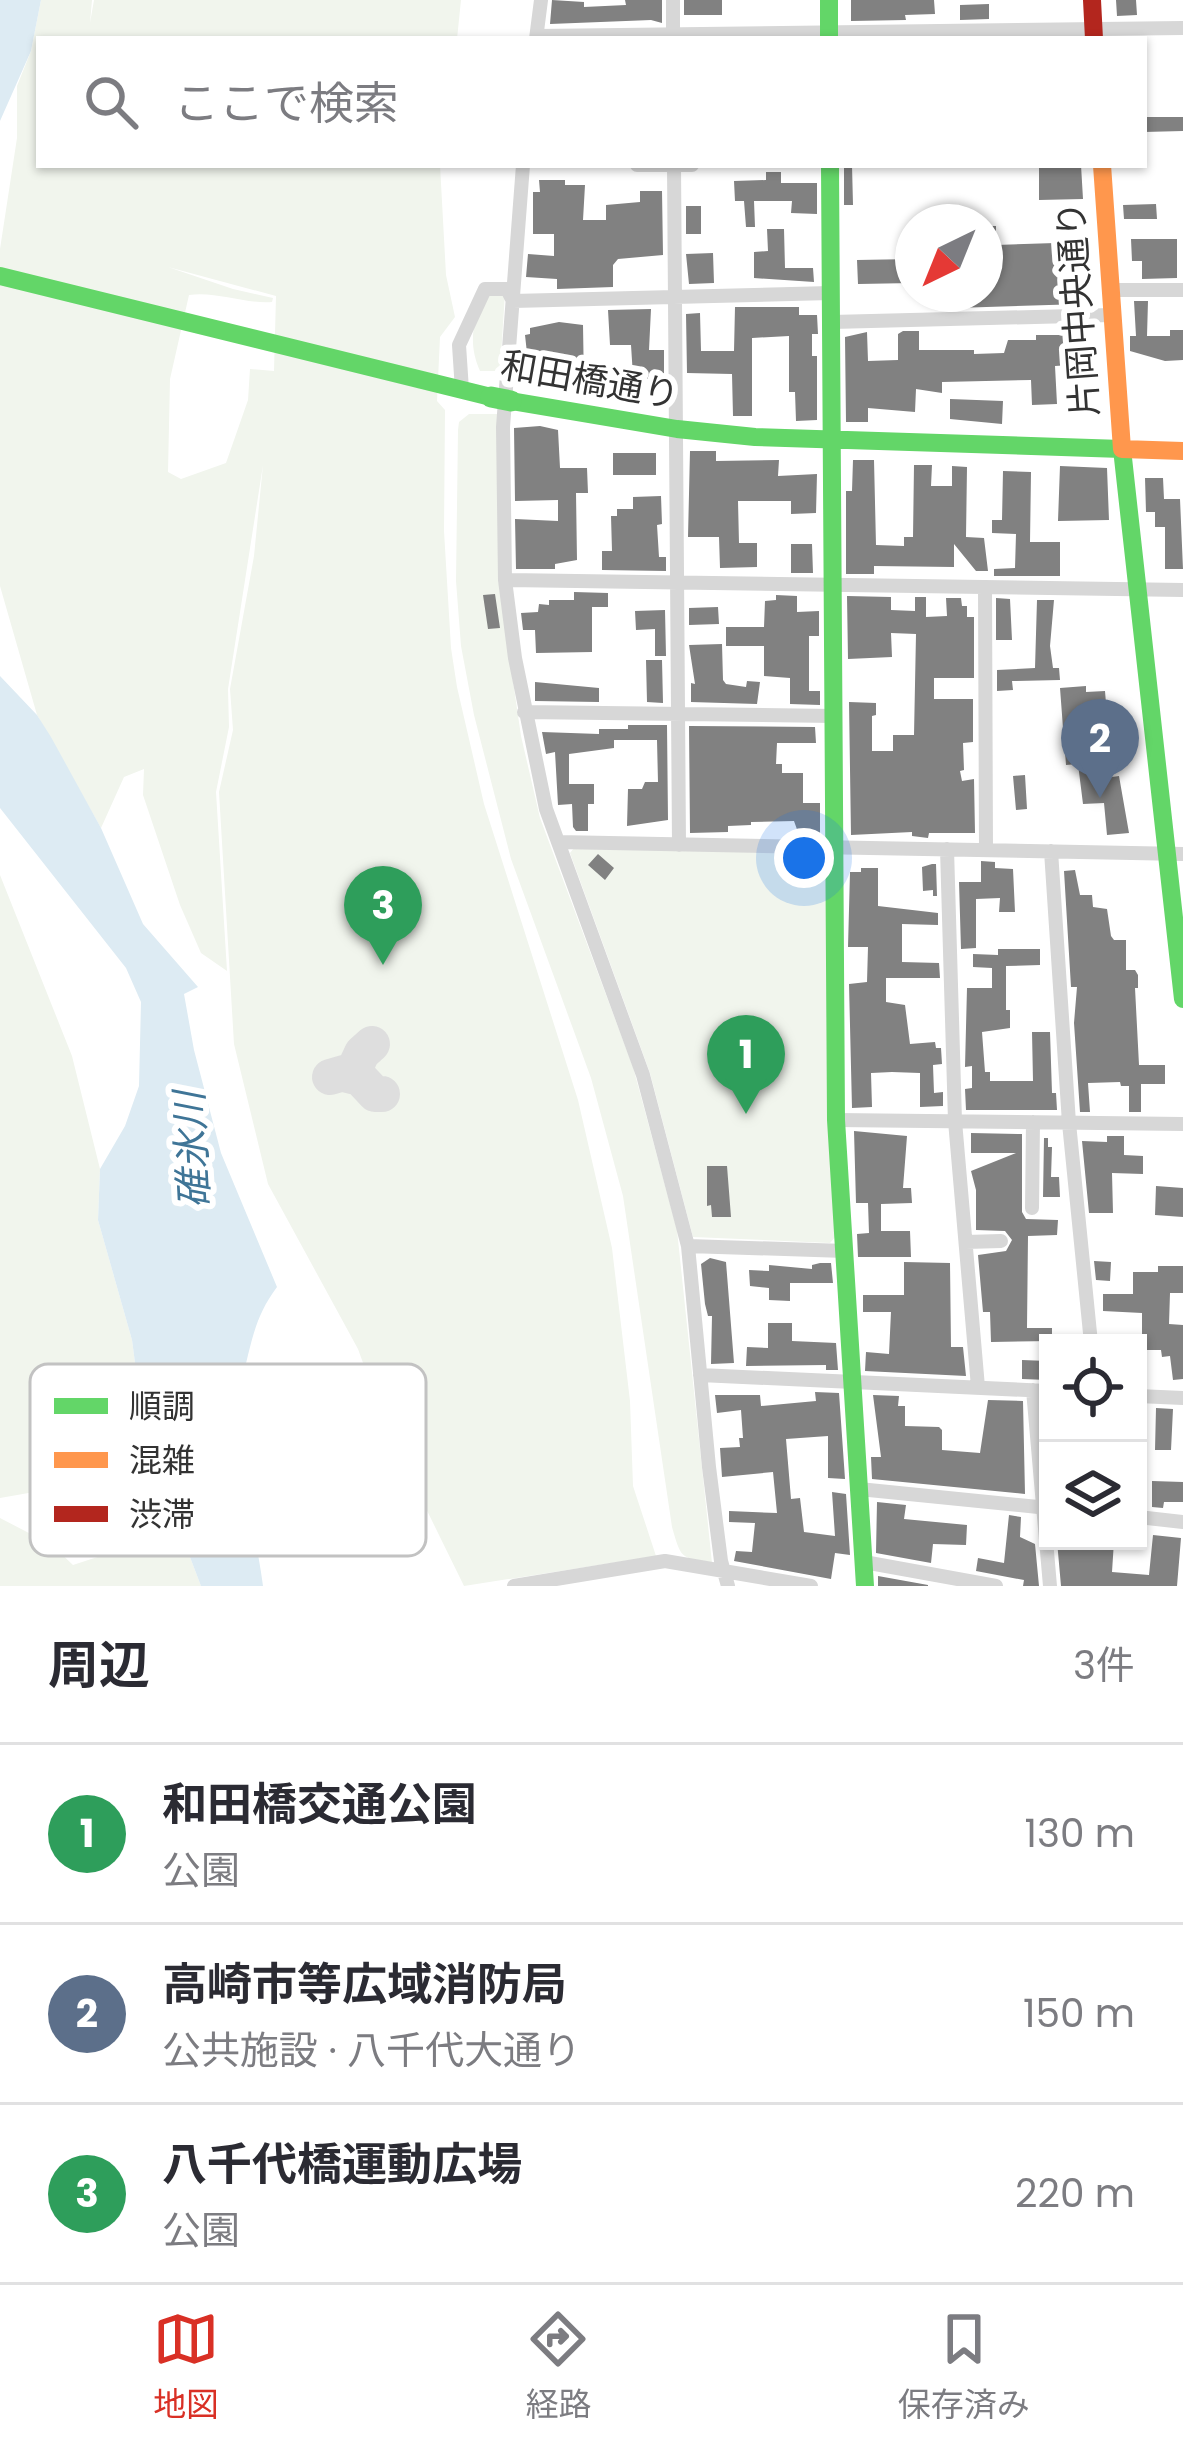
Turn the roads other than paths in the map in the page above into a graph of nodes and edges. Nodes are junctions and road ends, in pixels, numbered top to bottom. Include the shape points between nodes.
1 (541, 0) edge
2 (673, 0) edge
3 (829, 0) edge
4 (1092, 0) edge
5 (1183, 28) edge
6 (1094, 33) edge
7 (829, 35) edge
8 (537, 36) edge
9 (673, 36) edge
10 (523, 168) edge
11 (674, 168) edge
12 (830, 168) edge
13 (1102, 168) edge
14 (0, 277) edge
15 (1110, 290) junction
16 (1183, 290) edge
17 (831, 293) junction
18 (676, 297) junction
19 (513, 301) junction
20 (1111, 315) junction
21 (832, 322) junction
22 (457, 388) junction
23 (676, 430) junction
24 (832, 442) junction
25 (1123, 449) junction
26 (1183, 451) edge
27 (505, 580) junction
28 (678, 582) junction
29 (834, 585) junction
30 (985, 586) junction
31 (1137, 590) junction
32 (1183, 590) edge
33 (524, 712) junction
34 (679, 714) junction
35 (834, 716) junction
36 (558, 842) junction
37 (679, 845) junction
38 (835, 847) junction
39 (947, 849) junction
40 (986, 850) junction
41 (1051, 851) junction
42 (1175, 853) edge
43 (1183, 993) edge
44 (836, 1120) junction
45 (956, 1121) junction
46 (1033, 1122) junction
47 (1070, 1123) junction
48 (1183, 1124) edge
49 (1032, 1208) dead end
50 (1001, 1241) dead end
51 (966, 1242) junction
52 (688, 1246) junction
53 (845, 1251) junction
54 (1090, 1334) edge
55 (700, 1376) junction
56 (680, 1378) dead end
57 (853, 1381) junction
58 (978, 1387) junction
59 (1039, 1391) edge
60 (1147, 1396) edge
61 (1183, 1398) edge
62 (859, 1489) junction
63 (1039, 1507) edge
64 (1147, 1518) edge
65 (1183, 1522) edge
66 (1047, 1550) edge
67 (864, 1562) junction
68 (726, 1579) edge
69 (514, 1586) edge
70 (811, 1586) edge
71 (865, 1586) edge
72 (997, 1586) edge
73 (1050, 1586) edge

1 - 8 street
2 - 9 street
3 - 7 street
4 - 6 street
5 - 6 street
6 - 7 street
7 - 9 street
10 - 19 street
11 - 18 street
12 - 17 street
13 - 15 street, 片岡中央通り
14 - 22 street, 和田橋通り
15 - 16 street
15 - 20 street, 片岡中央通り
17 - 18 street
17 - 21 street
18 - 19 street
18 - 23 street
19 - 22 street via 507,289 481,293 459,345
19 - 27 street via 503,427
20 - 21 street
20 - 25 street, 片岡中央通り
21 - 24 street
22 - 23 street, 和田橋通り
23 - 24 street, 和田橋通り
23 - 28 street
24 - 25 street, 和田橋通り
24 - 29 street
25 - 26 street, 和田橋通り
25 - 31 street, 片岡中央通り
27 - 28 street
27 - 33 street
28 - 29 street
28 - 34 street
29 - 30 street
29 - 35 street
30 - 31 street
30 - 40 street
31 - 32 street
31 - 42 street, 片岡中央通り
33 - 34 street
33 - 36 street
34 - 35 street
34 - 37 street
35 - 38 street
36 - 37 street
36 - 52 street via 643,1075
37 - 38 street
38 - 39 street
38 - 44 street
39 - 40 street
39 - 45 street
40 - 41 street
41 - 42 street
41 - 47 street
42 - 43 street, 片岡中央通り
44 - 45 street
44 - 53 street
45 - 46 street
45 - 51 street
46 - 47 street
46 - 49 street
47 - 48 street
47 - 54 street
50 - 51 street
51 - 58 street
52 - 53 street
52 - 55 street
53 - 57 street
55 - 56 street
55 - 57 street
55 - 68 street
57 - 58 street
57 - 62 street
58 - 59 street
60 - 61 street
62 - 63 street
62 - 67 street
64 - 65 street
66 - 73 street
67 - 71 street
67 - 72 street
68 - 69 street via 665,1561
68 - 70 street

